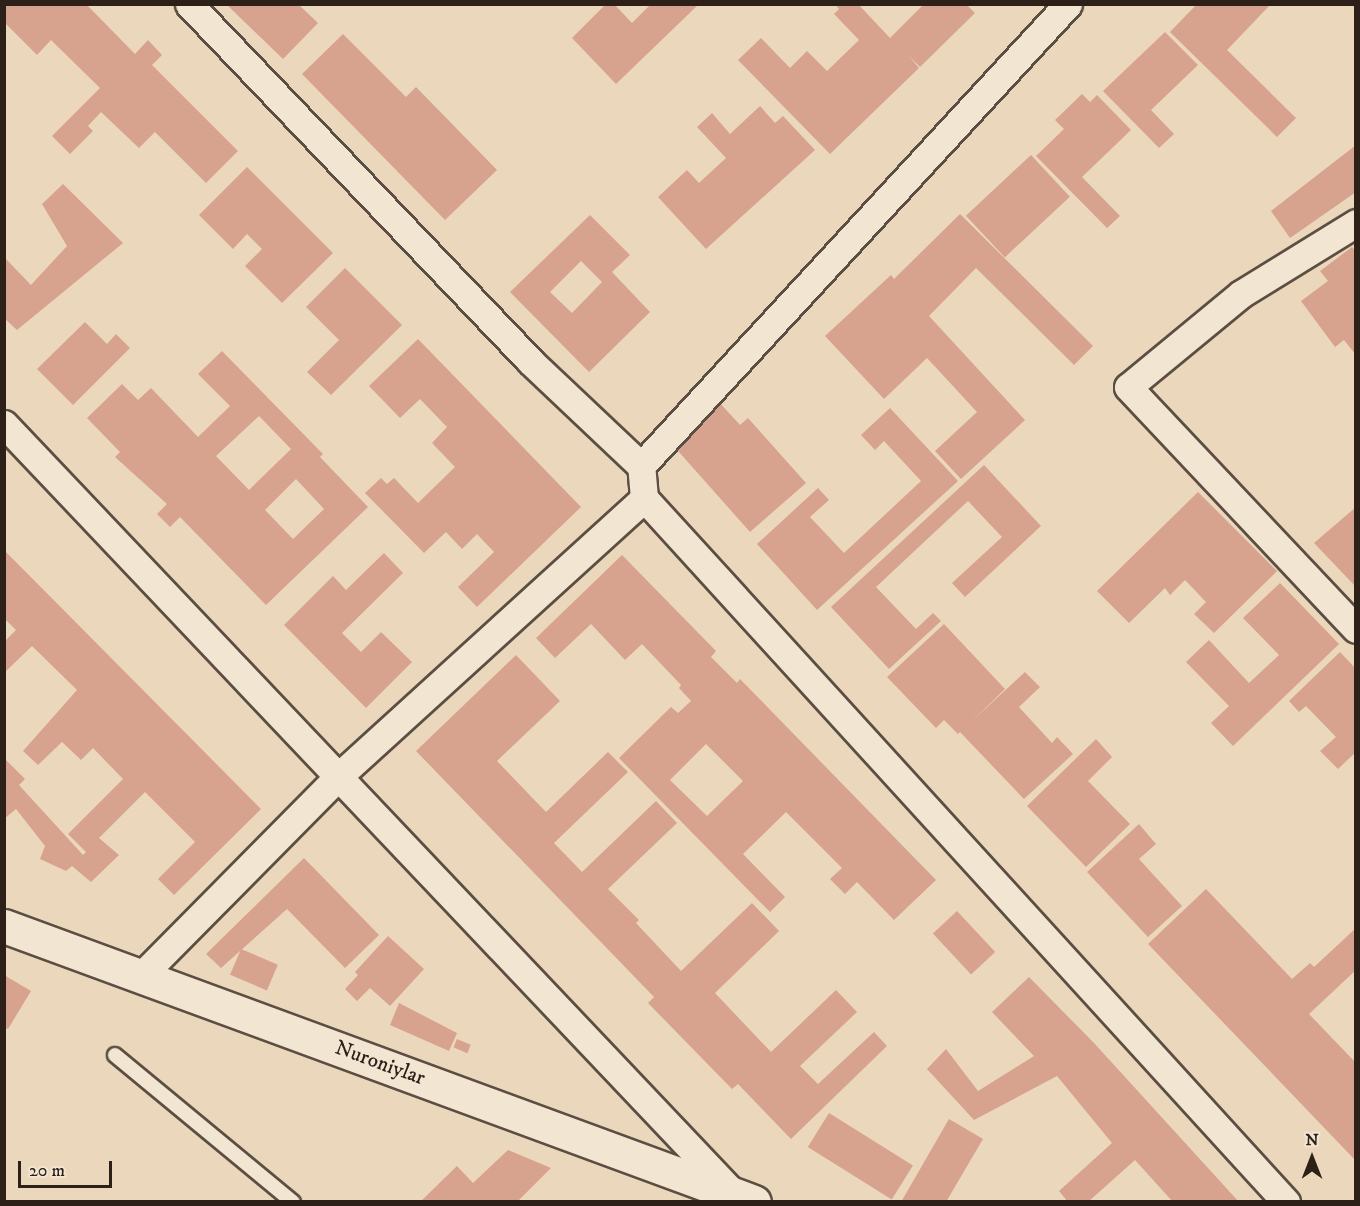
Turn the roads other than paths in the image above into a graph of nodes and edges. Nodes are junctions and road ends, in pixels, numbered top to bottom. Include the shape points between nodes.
1 (189, 4) edge
2 (1068, 4) edge
3 (1356, 223) edge
4 (4, 424) edge
5 (641, 466) junction
6 (644, 498) junction
7 (1356, 629) edge
8 (340, 775) junction
9 (4, 927) edge
10 (141, 976) junction
11 (115, 1055) dead end
12 (744, 1198) edge
13 (292, 1202) edge
14 (1286, 1202) edge

1 - 5 street via 530,360
2 - 5 street
3 - 7 street via 1241,294 1128,387
4 - 8 street
5 - 6 street
6 - 8 street
6 - 14 street
8 - 10 street
8 - 12 street
9 - 10 main road, Nuroniylar
10 - 12 main road, Nuroniylar
11 - 13 lane

